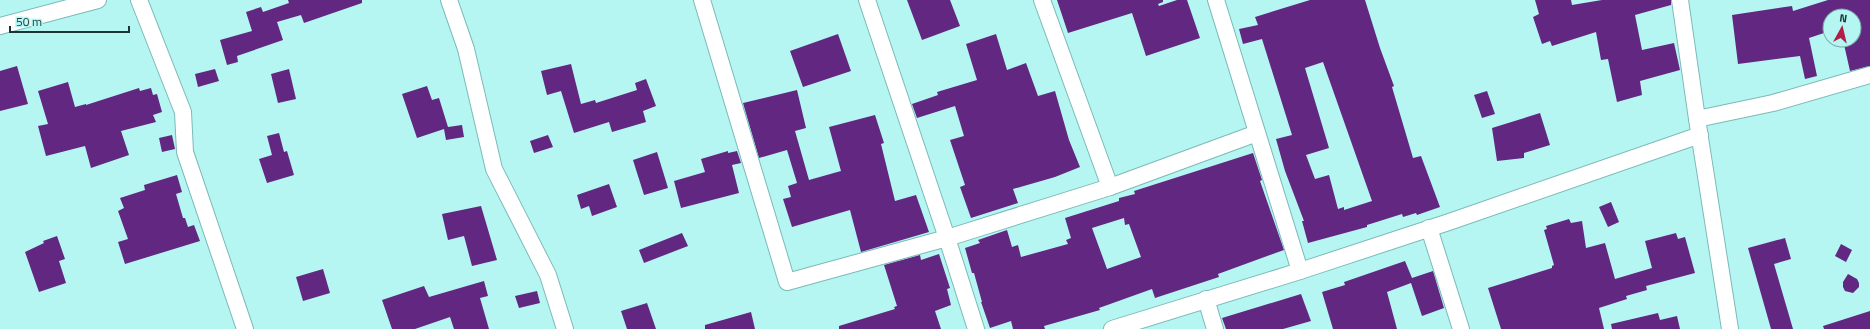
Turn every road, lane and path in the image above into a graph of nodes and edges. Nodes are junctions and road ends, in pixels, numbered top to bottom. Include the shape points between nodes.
1 (98, 0) edge
2 (139, 0) edge
3 (449, 0) edge
4 (702, 0) edge
5 (867, 0) edge
6 (1042, 0) edge
7 (1216, 0) edge
8 (1680, 0) edge
9 (0, 26) edge
10 (1870, 75) edge
11 (1697, 119) junction
12 (1258, 133) junction
13 (1700, 135) junction
14 (1110, 187) junction
15 (1430, 228) junction
16 (948, 238) junction
17 (1300, 271) junction
18 (1206, 299) junction
19 (1119, 328) edge
20 (245, 329) edge
21 (565, 329) edge
22 (976, 329) edge
23 (1215, 329) edge
24 (1461, 329) edge
25 (1730, 329) edge

1 - 9 street
2 - 20 street via 183,112 186,152
3 - 21 street via 466,49 494,168 548,275
4 - 16 street via 787,282
5 - 16 street
6 - 14 street
7 - 12 street
8 - 11 street
10 - 11 street via 1773,103
11 - 13 street
12 - 14 street
12 - 17 street
13 - 15 street
13 - 25 street
14 - 16 street
15 - 17 street
15 - 24 street
16 - 22 street
17 - 18 street
18 - 19 street
18 - 23 street

